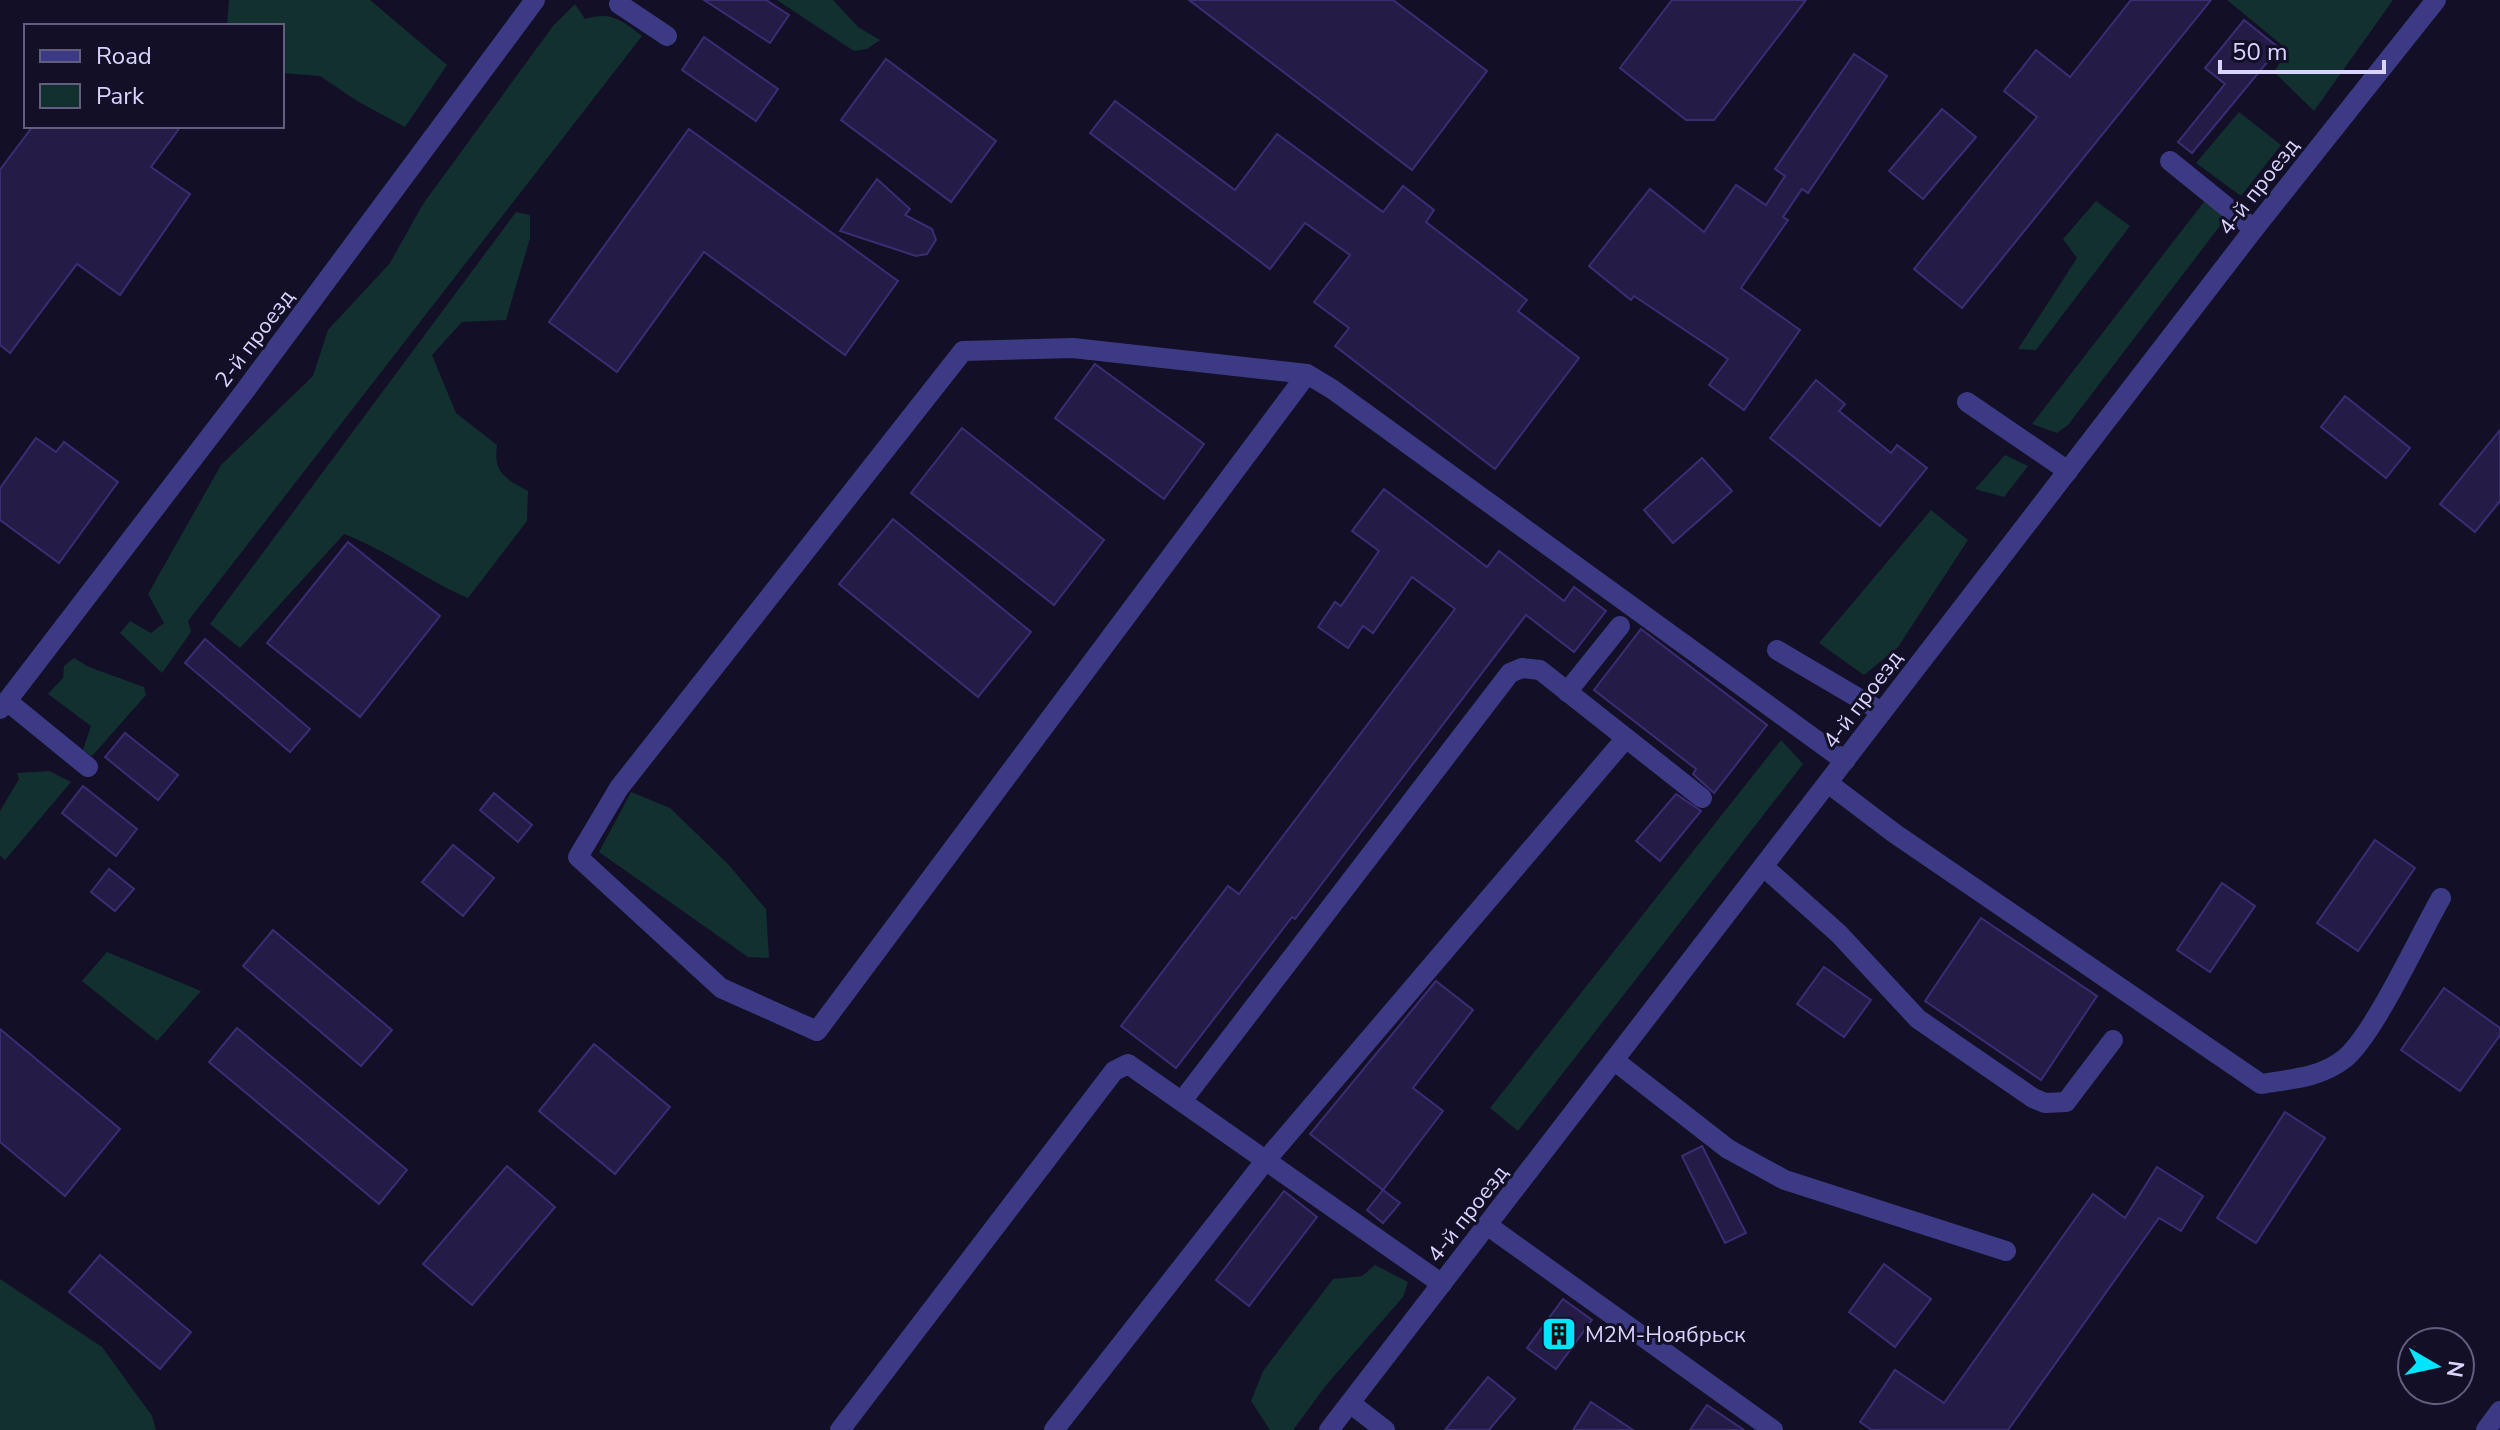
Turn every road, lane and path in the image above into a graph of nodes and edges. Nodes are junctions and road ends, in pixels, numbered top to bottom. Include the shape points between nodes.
1 (535, 0) edge
2 (621, 0) edge
3 (2436, 0) edge
4 (667, 36) dead end
5 (2170, 161) dead end
6 (2254, 229) junction
7 (1307, 374) junction
8 (1967, 402) dead end
9 (2068, 471) junction
10 (1620, 626) dead end
11 (1777, 650) dead end
12 (1567, 692) junction
13 (3, 705) edge
14 (1882, 712) junction
15 (1626, 738) junction
16 (1845, 761) junction
17 (88, 767) dead end
18 (1828, 783) junction
19 (1702, 798) dead end
20 (1764, 867) junction
21 (2441, 898) dead end
22 (2113, 1040) dead end
23 (1615, 1061) junction
24 (1182, 1101) junction
25 (1266, 1160) junction
26 (1487, 1225) junction
27 (2006, 1251) dead end
28 (1442, 1284) junction
29 (1350, 1403) junction
30 (2500, 1411) edge
31 (840, 1430) edge
32 (1054, 1430) edge
33 (1329, 1430) edge
34 (1385, 1430) edge
35 (1773, 1430) edge
36 (2486, 1430) edge

1 - 13 street, 2-й проезд
2 - 4 street via 619,4
3 - 6 street, 4-й проезд
5 - 6 street
6 - 9 street, 4-й проезд
7 - 7 street via 1073,348 963,351 619,788 578,857 721,988 817,1031
7 - 16 street
8 - 9 street
9 - 14 street, 4-й проезд
10 - 12 street
11 - 14 street
12 - 15 street
12 - 24 street via 1540,670 1510,673
13 - 17 street
14 - 16 street, 4-й проезд
15 - 19 street
15 - 25 street
16 - 18 street, 4-й проезд
18 - 20 street, 4-й проезд
18 - 21 street via 2261,1084 2314,1076 2345,1059
20 - 22 street via 1839,934 1918,1019 2033,1098 2066,1102
20 - 23 street, 4-й проезд
23 - 26 street, 4-й проезд
23 - 27 street via 1694,1125 1774,1175
24 - 25 street
24 - 31 street via 1128,1064 1114,1071
25 - 28 street
25 - 32 street
26 - 28 street, 4-й проезд
26 - 35 street
28 - 29 street, 4-й проезд
29 - 33 street, 4-й проезд
29 - 34 street
30 - 36 street

